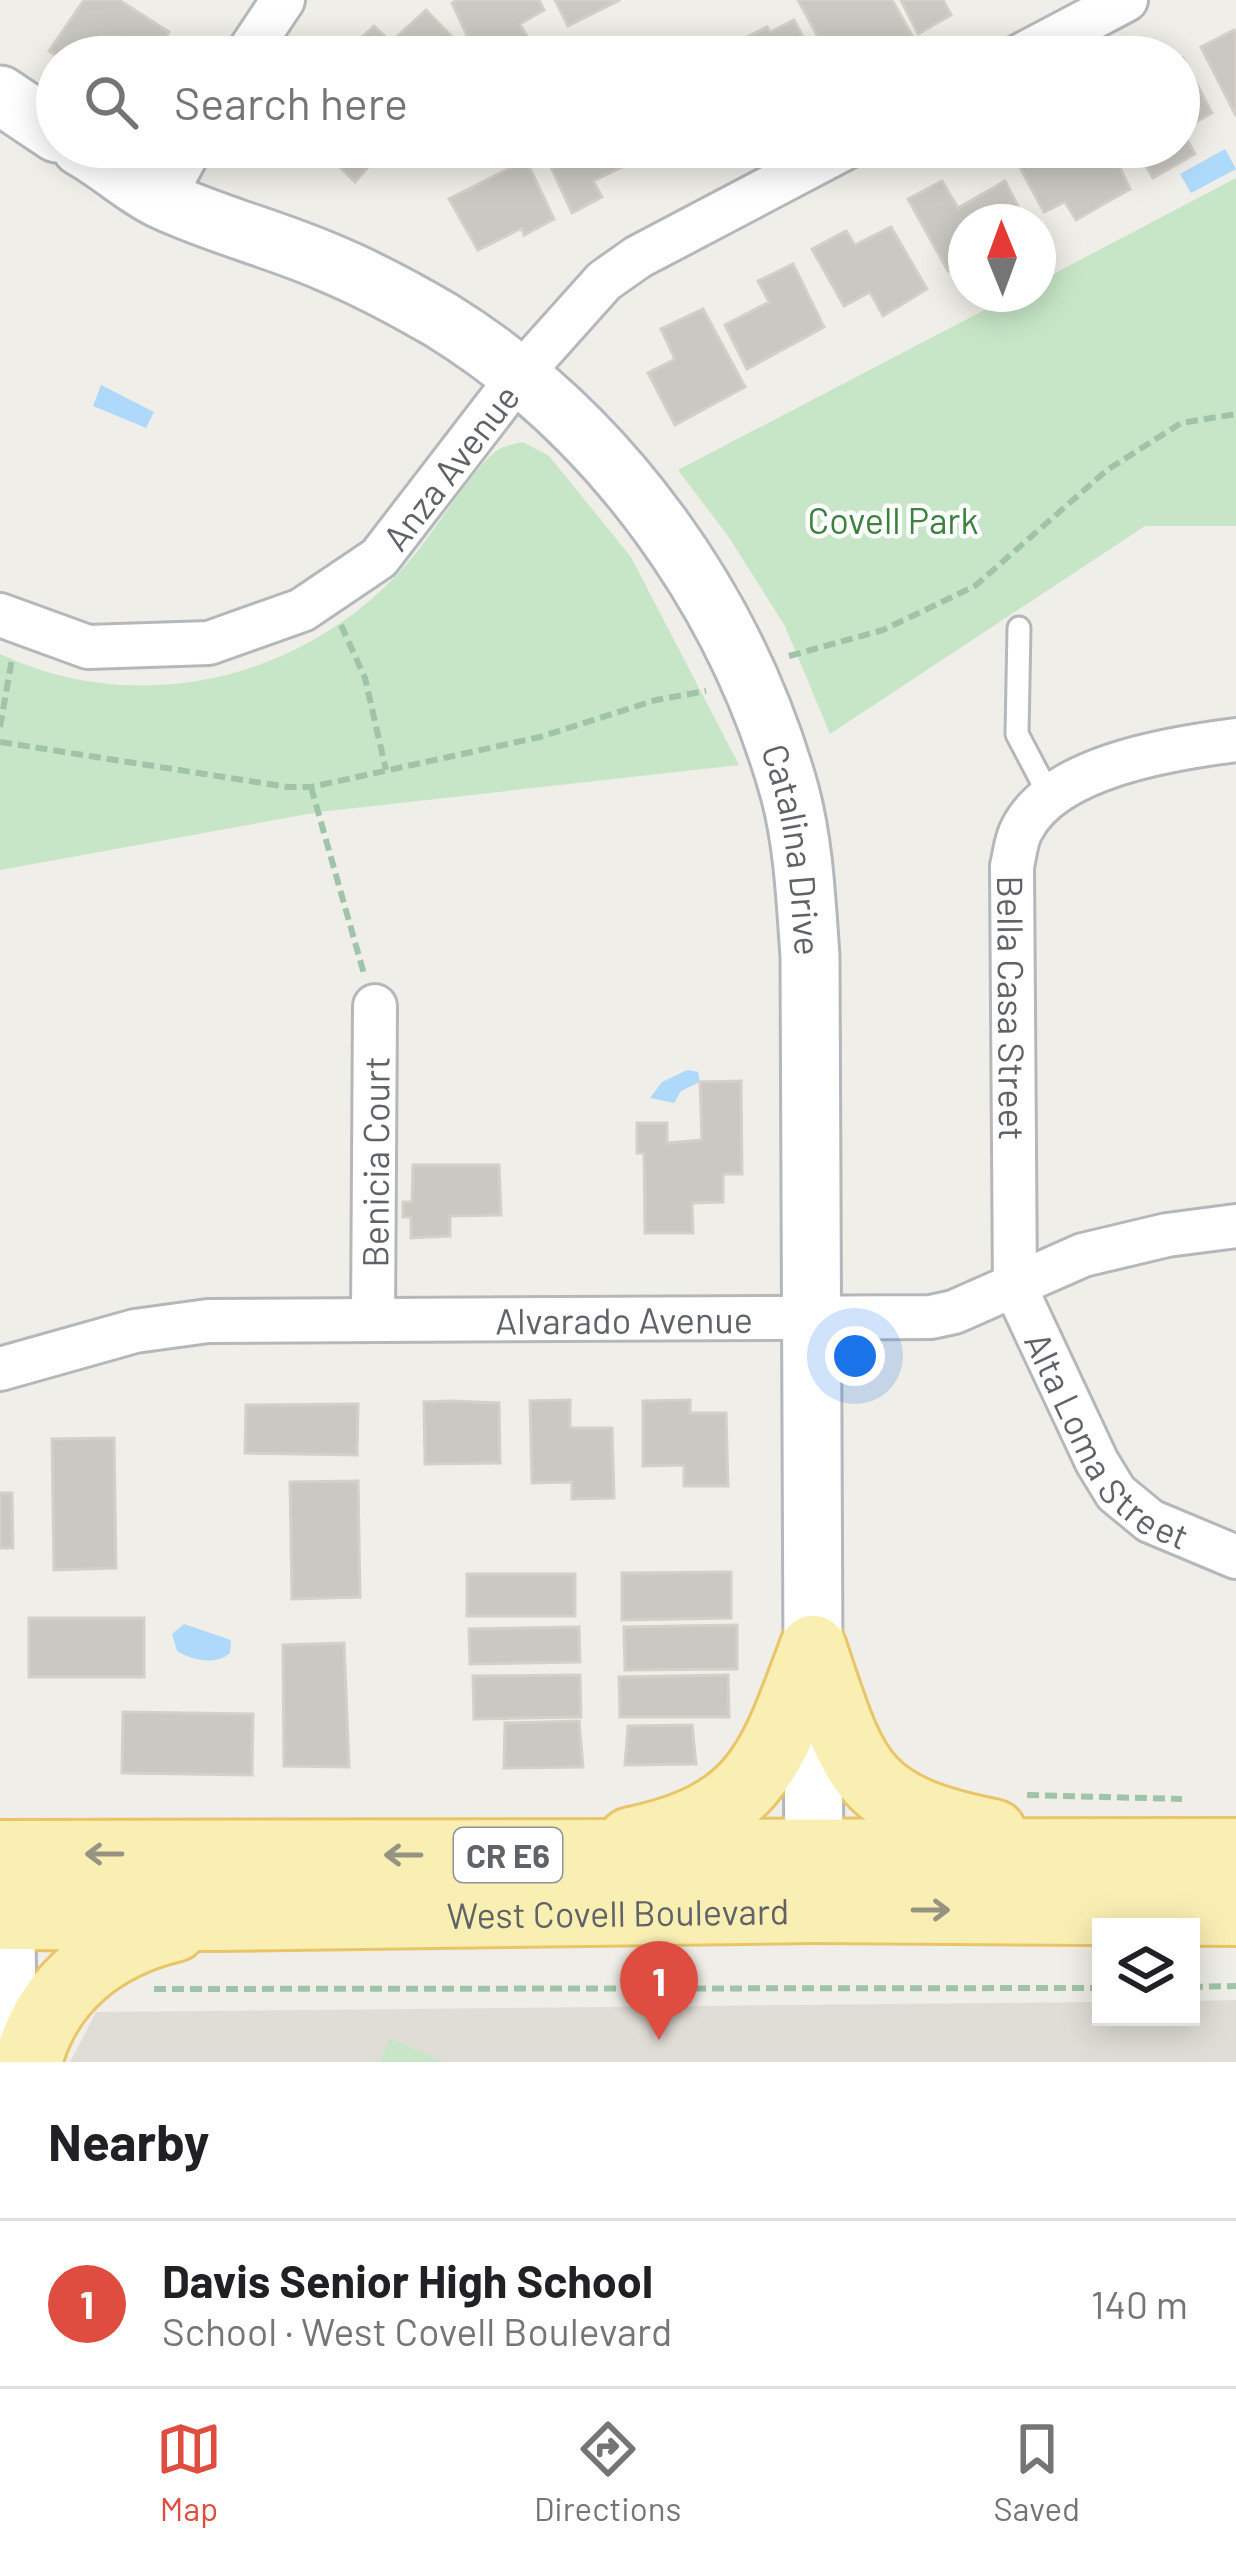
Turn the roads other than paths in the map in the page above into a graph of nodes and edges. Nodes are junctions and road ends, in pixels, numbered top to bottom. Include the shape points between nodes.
1 (283, 0) edge
2 (1126, 0) edge
3 (259, 36) edge
4 (1058, 36) edge
5 (0, 95) edge
6 (36, 119) edge
7 (113, 168) edge
8 (180, 168) edge
9 (807, 168) edge
10 (162, 200) junction
11 (519, 376) junction
12 (9, 619) edge
13 (1019, 628) dead end
14 (1236, 740) edge
15 (1049, 795) junction
16 (375, 1006) road end
17 (1236, 1226) edge
18 (1015, 1286) junction
19 (811, 1315) junction
20 (373, 1318) junction
21 (0, 1369) edge
22 (1236, 1557) edge
23 (813, 1649) junction
24 (1091, 1852) junction
25 (1236, 1852) edge
26 (564, 1855) junction
27 (814, 1882) junction
28 (3, 1885) edge
29 (1236, 1912) edge
30 (219, 1917) junction
31 (8, 2062) edge
32 (28, 2062) edge

1 - 3 street
2 - 4 street
5 - 6 street
7 - 10 street, Catalina Drive
8 - 10 street
9 - 11 street, Anza Avenue via 604,280
10 - 11 street, Catalina Drive via 373,284
11 - 12 street, Anza Avenue via 379,558 302,610 209,643 88,647
11 - 19 street, Catalina Drive via 612,466 676,546 748,674 791,796 810,956
13 - 15 lane via 1017,734
14 - 15 street via 1112,766
15 - 18 street, Bella Casa Street via 1022,829 1012,866
16 - 20 street, Benicia Court
17 - 18 street, Alvarado Avenue via 1083,1255
18 - 19 street, Alvarado Avenue via 932,1316
18 - 22 street, Alta Loma Street via 1115,1493 1150,1522
19 - 20 street, Alvarado Avenue
19 - 23 street, Catalina Drive
20 - 21 street, Alvarado Avenue via 165,1325
23 - 24 main road via 846,1746 884,1794 955,1825
23 - 26 main road via 777,1745 747,1788 658,1836
23 - 27 street, Catalina Drive
24 - 25 main road, West Covell Boulevard / CR E6
24 - 27 main road, West Covell Boulevard / CR E6
26 - 27 main road, West Covell Boulevard / CR E6
26 -> 28 main road, West Covell Boulevard / CR E6
27 -> 29 main road, West Covell Boulevard / CR E6
27 - 30 main road, West Covell Boulevard / CR E6
28 - 30 main road, West Covell Boulevard / CR E6
28 - 31 street
30 - 32 main road via 143,1935 104,1955 62,1990

